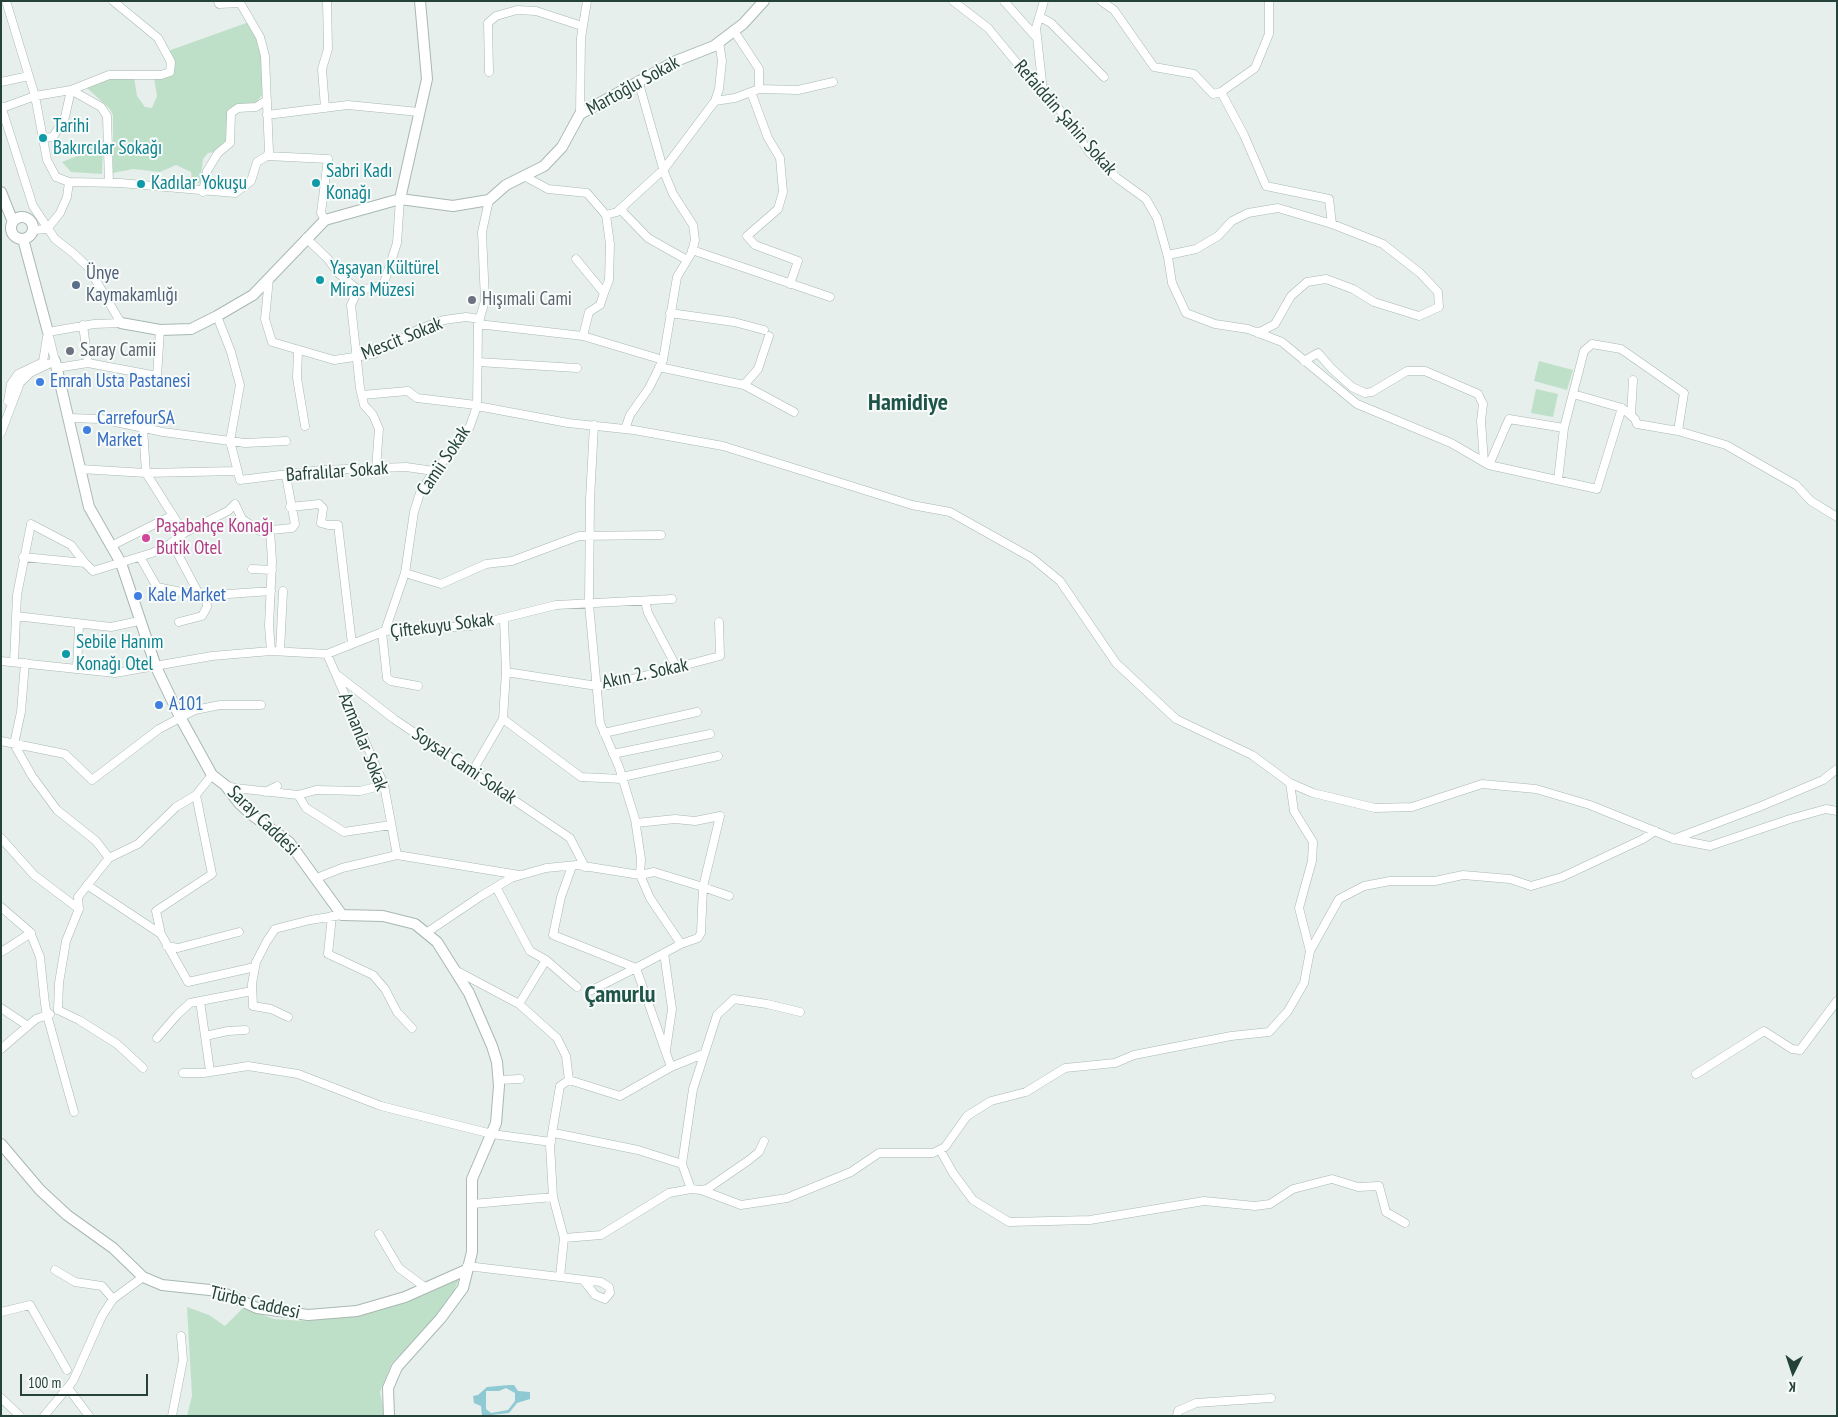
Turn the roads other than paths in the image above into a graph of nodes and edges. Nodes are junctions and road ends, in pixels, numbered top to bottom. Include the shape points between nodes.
1 (6, 1) edge
2 (114, 1) edge
3 (218, 1) edge
4 (327, 1) edge
5 (420, 1) edge
6 (587, 1) edge
7 (764, 1) edge
8 (953, 1) edge
9 (1004, 1) edge
10 (1044, 1) edge
11 (1102, 1) edge
12 (1269, 1) edge
13 (240, 2) edge
14 (1040, 17) junction
15 (582, 26) junction
16 (734, 31) junction
17 (1037, 38) junction
18 (719, 42) junction
19 (489, 72) dead end
20 (29, 76) junction
21 (1104, 78) dead end
22 (638, 80) junction
23 (1, 82) edge
24 (833, 82) dead end
25 (71, 90) junction
26 (755, 90) junction
27 (1043, 91) junction
28 (1221, 92) junction
29 (35, 96) junction
30 (267, 100) junction
31 (715, 101) junction
32 (1, 107) edge
33 (325, 108) junction
34 (419, 112) junction
35 (580, 114) junction
36 (267, 115) junction
37 (43, 138) junction
38 (267, 156) junction
39 (664, 169) junction
40 (524, 176) junction
41 (69, 182) junction
42 (110, 183) junction
43 (1, 192) edge
44 (203, 192) junction
45 (400, 199) junction
46 (489, 200) junction
47 (620, 209) junction
48 (606, 215) junction
49 (324, 220) junction
50 (1332, 224) junction
51 (8, 227) edge
52 (47, 229) junction
53 (33, 230) junction
54 (306, 238) junction
55 (23, 239) junction
56 (692, 250) junction
57 (1168, 255) junction
58 (576, 259) dead end
59 (687, 260) junction
60 (269, 278) junction
61 (790, 284) junction
62 (358, 290) junction
63 (604, 293) junction
64 (830, 297) dead end
65 (670, 313) junction
66 (217, 316) junction
67 (479, 322) junction
68 (121, 323) junction
69 (83, 325) junction
70 (160, 330) junction
71 (48, 332) junction
72 (1258, 333) junction
73 (582, 336) junction
74 (298, 350) junction
75 (355, 358) junction
76 (663, 360) junction
77 (1304, 360) junction
78 (478, 362) junction
79 (88, 363) junction
80 (56, 365) junction
81 (659, 367) junction
82 (577, 368) dead end
83 (1633, 380) dead end
84 (744, 385) junction
85 (1573, 394) junction
86 (362, 395) junction
87 (476, 406) junction
88 (1622, 408) junction
89 (794, 412) dead end
90 (1631, 415) junction
91 (68, 418) junction
92 (1, 419) edge
93 (305, 426) dead end
94 (594, 426) junction
95 (143, 428) junction
96 (1564, 428) junction
97 (625, 429) junction
98 (1678, 431) junction
99 (1, 433) edge
100 (230, 441) junction
101 (286, 441) dead end
102 (1486, 464) junction
103 (376, 468) junction
104 (80, 469) junction
105 (236, 471) junction
106 (434, 471) junction
107 (146, 473) junction
108 (286, 476) junction
109 (1558, 480) junction
110 (290, 508) junction
111 (172, 515) junction
112 (1837, 517) edge
113 (270, 530) junction
114 (184, 533) junction
115 (589, 535) junction
116 (661, 535) dead end
117 (172, 543) junction
118 (111, 546) junction
119 (23, 557) junction
120 (140, 557) junction
121 (85, 563) junction
122 (121, 563) junction
123 (252, 570) dead end
124 (272, 570) junction
125 (405, 573) junction
126 (283, 591) dead end
127 (271, 592) junction
128 (203, 595) junction
129 (672, 599) dead end
130 (645, 600) junction
131 (588, 604) junction
132 (16, 616) junction
133 (504, 619) junction
134 (139, 622) junction
135 (179, 622) dead end
136 (719, 622) dead end
137 (79, 625) junction
138 (384, 632) junction
139 (352, 644) junction
140 (272, 651) junction
141 (280, 651) junction
142 (327, 654) junction
143 (1, 661) edge
144 (14, 662) junction
145 (25, 663) junction
146 (156, 667) junction
147 (77, 668) junction
148 (677, 668) junction
149 (334, 672) junction
150 (506, 672) junction
151 (418, 686) dead end
152 (597, 686) junction
153 (261, 705) dead end
154 (697, 712) dead end
155 (180, 717) junction
156 (503, 719) junction
157 (604, 733) junction
158 (710, 734) dead end
159 (1, 741) edge
160 (14, 744) junction
161 (613, 754) junction
162 (718, 756) dead end
163 (1837, 769) edge
164 (472, 772) junction
165 (212, 775) junction
166 (622, 778) junction
167 (1290, 783) junction
168 (225, 785) junction
169 (384, 785) junction
170 (277, 786) dead end
171 (265, 792) junction
172 (196, 795) junction
173 (298, 795) junction
174 (1837, 811) edge
175 (636, 823) junction
176 (391, 825) junction
177 (1654, 831) junction
178 (1, 838) edge
179 (1674, 839) junction
180 (397, 855) junction
181 (109, 858) junction
182 (572, 866) junction
183 (585, 866) junction
184 (522, 875) junction
185 (640, 875) junction
186 (317, 878) junction
187 (87, 885) junction
188 (496, 887) junction
189 (703, 887) junction
190 (729, 896) dead end
191 (1, 907) edge
192 (79, 908) junction
193 (337, 915) junction
194 (239, 932) dead end
195 (426, 933) junction
196 (31, 934) junction
197 (161, 934) junction
198 (681, 944) junction
199 (167, 946) junction
200 (1310, 951) junction
201 (1, 952) edge
202 (664, 953) junction
203 (546, 960) junction
204 (255, 967) junction
205 (636, 968) junction
206 (455, 970) junction
207 (577, 988) dead end
208 (592, 990) dead end
209 (252, 991) junction
210 (200, 1001) junction
211 (1837, 1001) edge
212 (519, 1004) junction
213 (1, 1008) edge
214 (58, 1010) junction
215 (800, 1012) dead end
216 (47, 1015) junction
217 (288, 1017) dead end
218 (28, 1026) junction
219 (412, 1028) dead end
220 (245, 1030) dead end
221 (205, 1036) junction
222 (157, 1038) dead end
223 (1, 1049) edge
224 (666, 1052) junction
225 (703, 1054) junction
226 (671, 1067) junction
227 (143, 1068) dead end
228 (210, 1071) junction
229 (183, 1073) dead end
230 (1696, 1074) dead end
231 (520, 1079) dead end
232 (498, 1080) junction
233 (569, 1080) junction
234 (74, 1112) dead end
235 (554, 1133) junction
236 (492, 1134) junction
237 (764, 1141) dead end
238 (551, 1142) junction
239 (1, 1144) edge
240 (940, 1150) junction
241 (682, 1164) junction
242 (691, 1189) junction
243 (701, 1190) junction
244 (553, 1197) junction
245 (472, 1204) junction
246 (1405, 1223) dead end
247 (379, 1234) dead end
248 (564, 1238) junction
249 (467, 1268) junction
250 (55, 1270) dead end
251 (560, 1276) junction
252 (143, 1277) junction
253 (585, 1282) dead end
254 (426, 1288) junction
255 (113, 1299) junction
256 (1, 1312) edge
257 (180, 1336) dead end
258 (67, 1370) dead end
259 (68, 1388) junction
260 (1, 1398) edge
261 (1271, 1398) dead end
262 (20, 1416) edge
263 (44, 1416) edge
264 (89, 1416) edge
265 (172, 1416) edge
266 (389, 1416) edge
267 (1177, 1416) edge

1 - 20 street
2 - 25 street via 158,38 171,62 170,72 161,75 109,75
3 - 13 street via 219,4
4 - 33 street via 328,49 322,69
5 - 34 street via 427,79
6 - 15 street
7 - 16 street, Martoğlu Sokak
8 - 27 street, Refaiddin Şahin Sokak via 988,28
9 - 17 street
10 - 14 street
11 - 28 street via 1114,10 1154,67 1194,74 1213,94
12 - 28 street via 1269,34 1254,68
13 - 30 street via 260,38 265,56
14 - 17 street
14 - 21 street via 1051,23
15 - 19 street via 536,11 517,10 496,16 488,23
15 - 35 street
16 - 18 street, Martoğlu Sokak
16 - 26 street via 759,69
17 - 27 street
18 - 22 street, Martoğlu Sokak
18 - 31 street via 722,61
20 - 23 street
20 - 29 street
22 - 35 street, Martoğlu Sokak
22 - 39 street
24 - 26 street via 798,90
25 - 29 street
25 - 37 street via 65,117 53,137
25 - 42 street via 101,107 108,116
26 - 31 street
26 - 61 street via 768,138 780,158 783,192 778,209 747,236 755,245 798,261
27 - 57 street, Refaiddin Şahin Sokak via 1090,153 1146,199 1157,218
28 - 50 street via 1266,186 1329,199
29 - 32 street
29 - 37 street
30 - 36 street
30 - 44 street via 256,107 238,108 231,113 230,143 218,153 207,171
31 - 39 street
32 - 52 street via 32,206
33 - 34 street via 348,104
33 - 36 street
34 - 45 street
35 - 40 street, Martoğlu Sokak via 562,147 544,166
36 - 38 street
37 - 41 street via 47,160 56,177
38 - 44 street via 257,162 251,180 235,193
38 - 49 street via 328,159 321,213
39 - 47 street
39 - 56 street via 673,194 693,225 695,240
40 - 46 street, Martoğlu Sokak via 506,185
40 - 48 street via 548,189 587,193
41 - 42 street
41 - 52 street via 60,214
42 - 44 street
43 - 51 street
45 - 46 street via 453,206
45 - 49 street
45 - 62 street via 397,243 383,286
46 - 67 street, Camii Sokak via 482,232 485,301
47 - 48 street
47 - 59 street via 648,238
48 - 63 street via 610,244
49 - 54 street
50 - 57 street via 1278,208 1248,213 1232,221 1218,236 1196,249
50 - 72 street via 1383,244 1406,261 1438,292 1439,307 1419,316 1374,302 1353,289 1326,279 1307,282 1291,296 1275,324
51 - 53 street via 19,218 26,218
51 - 55 street via 16,237
52 - 53 street
52 - 68 street via 88,267
53 - 55 street
54 - 60 street
54 - 62 street
55 - 71 street
56 - 59 street
56 - 61 street
57 - 72 street, Refaiddin Şahin Sokak via 1172,283 1186,313 1215,324
58 - 63 street
59 - 65 street via 677,277
60 - 66 street via 252,295
60 - 74 street, Mescit Sokak via 265,319 272,342
61 - 64 street
62 - 75 street via 351,305
63 - 73 street via 600,304 590,312
65 - 76 street
65 - 84 street via 734,322 767,333 758,369
66 - 70 street via 191,329
66 - 100 street via 240,385
67 - 73 street, Mescit Sokak
67 - 75 street, Mescit Sokak via 466,317 444,320 419,329 374,354
67 - 78 street, Camii Sokak
68 - 69 street
68 - 70 street
69 - 71 street
69 - 79 street
70 - 79 street via 156,376
71 - 80 street
71 - 92 street via 43,362 18,374 11,384
72 - 77 street, Refaiddin Şahin Sokak via 1282,342
73 - 76 street, Mescit Sokak
74 - 75 street, Mescit Sokak via 334,360
74 - 93 street via 297,378
75 - 86 street
76 - 81 street
77 - 102 street, Refaiddin Şahin Sokak via 1357,404 1415,426
77 - 102 street via 1318,353 1332,369 1365,393 1407,371 1425,370 1478,394 1483,404
78 - 82 street
78 - 87 street, Camii Sokak
79 - 80 street
80 - 91 street, Saray Caddesi
80 - 99 street via 30,374 20,383
81 - 84 street
81 - 97 street
83 - 90 street
84 - 89 street
85 - 88 street
85 - 96 street
85 - 98 street via 1584,351 1592,344 1621,349 1684,393
86 - 87 street via 408,391 417,398
86 - 103 street via 364,405 379,429
87 - 94 street
87 - 106 street, Camii Sokak via 470,426 456,448
88 - 90 street
88 - 109 street, Refaiddin Şahin Sokak via 1597,488
90 - 98 street via 1637,424
91 - 95 street via 101,419
91 - 104 street, Saray Caddesi
94 - 97 street
94 - 115 street
95 - 100 street
95 - 107 street
96 - 102 street via 1509,419
96 - 109 street
97 - 167 street via 723,446 869,493 950,512 1032,558 1060,582 1116,663 1176,719 1252,755
98 - 112 street via 1726,445 1796,485 1811,501
100 - 101 street via 260,444
100 - 105 street
102 - 109 street, Refaiddin Şahin Sokak
103 - 106 street, Bafralılar Sokak via 406,467
103 - 108 street, Bafralılar Sokak via 321,470
104 - 107 street
104 - 118 street, Saray Caddesi via 88,507
105 - 107 street
105 - 108 street, Bafralılar Sokak via 240,480
106 - 125 street, Camii Sokak via 420,493 414,512
107 - 111 street
108 - 110 street
110 - 113 street via 295,524 292,528
110 - 139 street via 319,504 323,508 321,523 338,525
111 - 114 street
111 - 118 street
113 - 114 street via 260,531 249,526 236,504
113 - 124 street
114 - 117 street
115 - 116 street
115 - 125 street via 512,561 486,564 440,584
115 - 131 street
117 - 120 street
117 - 128 street
118 - 122 street, Saray Caddesi
119 - 121 street
119 - 121 street via 31,524 71,545
119 - 132 street
120 - 122 street
120 - 128 street via 157,588
121 - 122 street via 93,571
122 - 134 street, Saray Caddesi
123 - 124 street
124 - 127 street
125 - 138 street, Camii Sokak
126 - 141 street
127 - 128 street
127 - 140 street via 269,626
128 - 135 street via 207,607 202,616
129 - 130 street, Çiftekuyu Sokak
130 - 131 street, Çiftekuyu Sokak
130 - 148 street via 648,613
131 - 133 street, Çiftekuyu Sokak via 536,609
131 - 152 street
132 - 137 street
132 - 144 street
133 - 138 street, Çiftekuyu Sokak via 471,626
133 - 150 street
134 - 137 street via 111,627
134 - 146 street, Saray Caddesi
136 - 148 street, Akın 2. Sokak via 720,656
137 - 147 street
138 - 139 street, Çiftekuyu Sokak
138 - 151 street via 387,678
139 - 142 street, Çiftekuyu Sokak
140 - 141 street, Çiftekuyu Sokak
140 - 146 street, Çiftekuyu Sokak via 212,656
141 - 142 street, Çiftekuyu Sokak
142 - 149 street, Azmanlar Sokak
143 - 144 street, Çiftekuyu Sokak
144 - 145 street, Çiftekuyu Sokak
145 - 147 street, Çiftekuyu Sokak
145 - 160 street via 21,712
146 - 147 street, Çiftekuyu Sokak via 115,673
146 - 155 street, Saray Caddesi
148 - 152 street, Akın 2. Sokak
149 - 164 street, Soysal Cami Sokak via 394,719
149 - 169 street, Azmanlar Sokak
150 - 152 street, Akın 2. Sokak
150 - 156 street
152 - 157 street
153 - 155 street via 220,705
154 - 157 street
155 - 160 street via 132,748 92,780 65,754
155 - 165 street, Saray Caddesi
156 - 164 street
156 - 166 street via 580,776
157 - 161 street
158 - 161 street
159 - 160 street
160 - 181 street via 57,810 96,841
161 - 166 street
162 - 166 street
163 - 179 street via 1823,780 1796,792
164 - 183 street, Soysal Cami Sokak via 570,838
165 - 168 street, Saray Caddesi
165 - 172 street
166 - 175 street
167 - 177 street via 1313,793 1375,808 1412,807 1482,784 1536,790 1590,805
167 - 200 street via 1294,811 1312,842 1312,861 1299,908
168 - 171 street
168 - 186 street, Saray Caddesi via 252,815 289,842
169 - 173 street via 360,791 316,790
169 - 176 street, Azmanlar Sokak
170 - 171 street
171 - 173 street
172 - 181 street via 176,807 138,844
172 - 197 street via 212,874 156,911
173 - 176 street via 306,808 344,832
174 - 179 street via 1826,809 1710,846
175 - 185 street
175 - 189 street via 674,818 695,821 720,816
176 - 180 street, Azmanlar Sokak
177 - 179 street
177 - 200 street via 1562,877 1531,886 1510,879 1463,875 1435,881 1390,881 1364,886 1339,900
178 - 192 street via 34,875
180 - 184 street
180 - 186 street via 342,868
181 - 187 street
182 - 183 street
182 - 184 street via 546,868
182 - 205 street via 553,935
183 - 185 street
184 - 188 street
185 - 189 street via 654,872
185 - 198 street via 650,898
186 - 193 street, Saray Caddesi
187 - 192 street via 78,898
187 - 197 street
188 - 195 street
188 - 203 street via 530,951
189 - 190 street
189 - 198 street via 701,933 698,938
191 - 196 street
192 - 214 street via 66,941
193 - 195 street via 383,916 415,924
193 - 204 street via 275,929
193 - 219 street via 328,954 373,975 397,1012
194 - 199 street via 178,948
195 - 206 street via 437,942
196 - 201 street
196 - 216 street via 40,957
197 - 199 street
198 - 202 street
199 - 204 street via 188,982
200 - 240 street via 1304,983 1288,1011 1269,1032 1134,1055 1115,1063 1065,1068 1026,1092 991,1101 966,1116
202 - 205 street
202 - 224 street via 672,1009
203 - 207 street
203 - 212 street
204 - 209 street
205 - 208 street
205 - 224 street
206 - 212 street
206 - 232 street via 492,1046
209 - 210 street
209 - 217 street via 252,1006 271,1009
210 - 221 street
210 - 222 street via 190,1003
211 - 230 street via 1800,1050 1792,1049 1764,1031
212 - 233 street via 557,1038 566,1056
213 - 218 street
214 - 216 street
214 - 227 street via 116,1044
215 - 225 street via 734,999 717,1015
216 - 218 street
216 - 234 street
218 - 223 street
220 - 221 street
221 - 228 street
224 - 226 street
225 - 226 street
225 - 241 street via 693,1089
226 - 233 street via 620,1096
228 - 229 street
228 - 236 street via 248,1066 298,1074 381,1106
231 - 232 street
232 - 236 street via 496,1124
233 - 235 street via 560,1086
235 - 238 street
235 - 241 street via 638,1150
236 - 238 street
236 - 245 street via 472,1179
237 - 243 street via 759,1152 749,1160 708,1189
238 - 244 street
239 - 252 street, Türbe Caddesi via 40,1190 67,1215 113,1248
240 - 243 street via 933,1153 879,1154 850,1172 787,1198 763,1203 740,1205
240 - 246 street via 973,1200 1009,1222 1090,1220 1204,1201 1255,1206 1270,1204 1293,1189 1332,1178 1358,1187 1380,1186 1386,1212
241 - 242 street
242 - 243 street
242 - 248 street via 669,1193 601,1234
244 - 245 street
244 - 248 street
245 - 249 street via 472,1252
247 - 254 street via 399,1268
248 - 251 street
249 - 251 street
249 - 254 street, Türbe Caddesi
249 - 266 street via 463,1288 397,1367 388,1388
250 - 255 street via 75,1282 102,1286
251 - 253 street
252 - 254 street, Türbe Caddesi via 162,1286 219,1291 257,1308 308,1315 357,1311
252 - 255 street
255 - 259 street
256 - 258 street via 30,1305
257 - 265 street via 183,1360
259 - 263 street
259 - 264 street
260 - 262 street
261 - 267 street via 1196,1402 1178,1411

